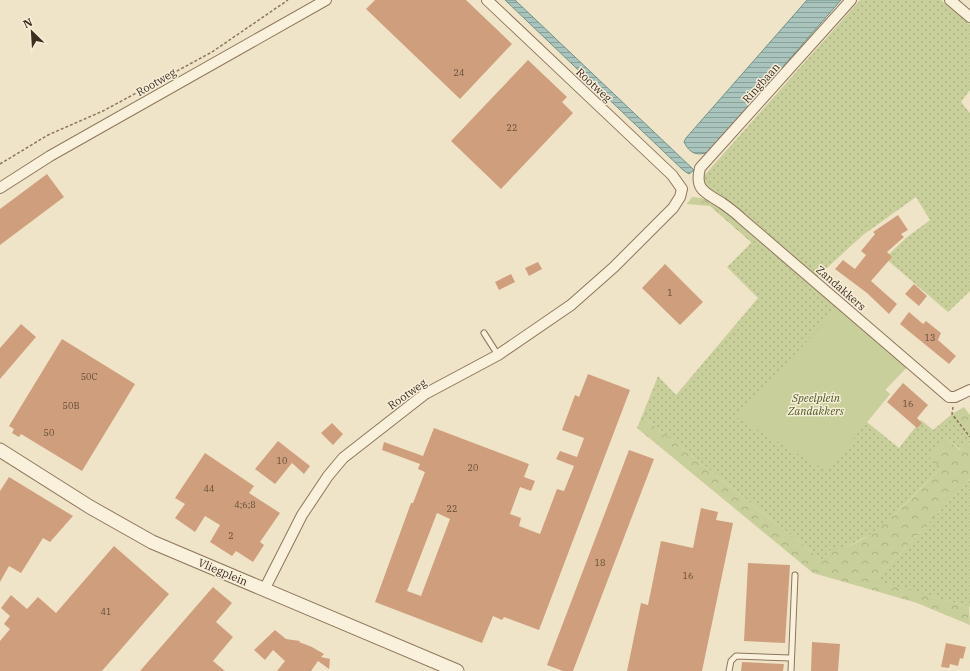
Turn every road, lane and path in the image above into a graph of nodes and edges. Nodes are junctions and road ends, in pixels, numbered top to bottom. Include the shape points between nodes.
1 (288, 0) edge
2 (326, 0) edge
3 (488, 0) edge
4 (851, 0) edge
5 (950, 0) edge
6 (970, 17) edge
7 (0, 164) edge
8 (699, 185) joint
9 (0, 188) edge
10 (484, 333) dead end
11 (498, 355) junction
12 (970, 390) edge
13 (955, 397) junction
14 (970, 437) edge
15 (0, 450) edge
16 (795, 575) dead end
17 (264, 590) junction
18 (790, 658) junction
19 (457, 671) edge
20 (729, 671) edge
21 (791, 671) edge

1 - 7 path via 212,52 103,112 48,135
2 - 9 street, Rootweg via 50,156
3 - 11 street, Rootweg via 672,175 682,189 673,208 614,267 571,305
4 - 8 street, Ringbaan via 700,168
5 - 6 street
8 - 13 street, Zandakkers via 706,194 724,204 742,219 949,397
10 - 11 lane
11 - 17 street, Rootweg via 426,394 343,458 302,514
12 - 13 street
13 - 14 path via 952,414
15 - 17 street, Vliegplein via 90,507 152,542
16 - 18 lane
17 - 19 street, Vliegplein
18 - 20 lane via 736,656 731,660
18 - 21 lane

